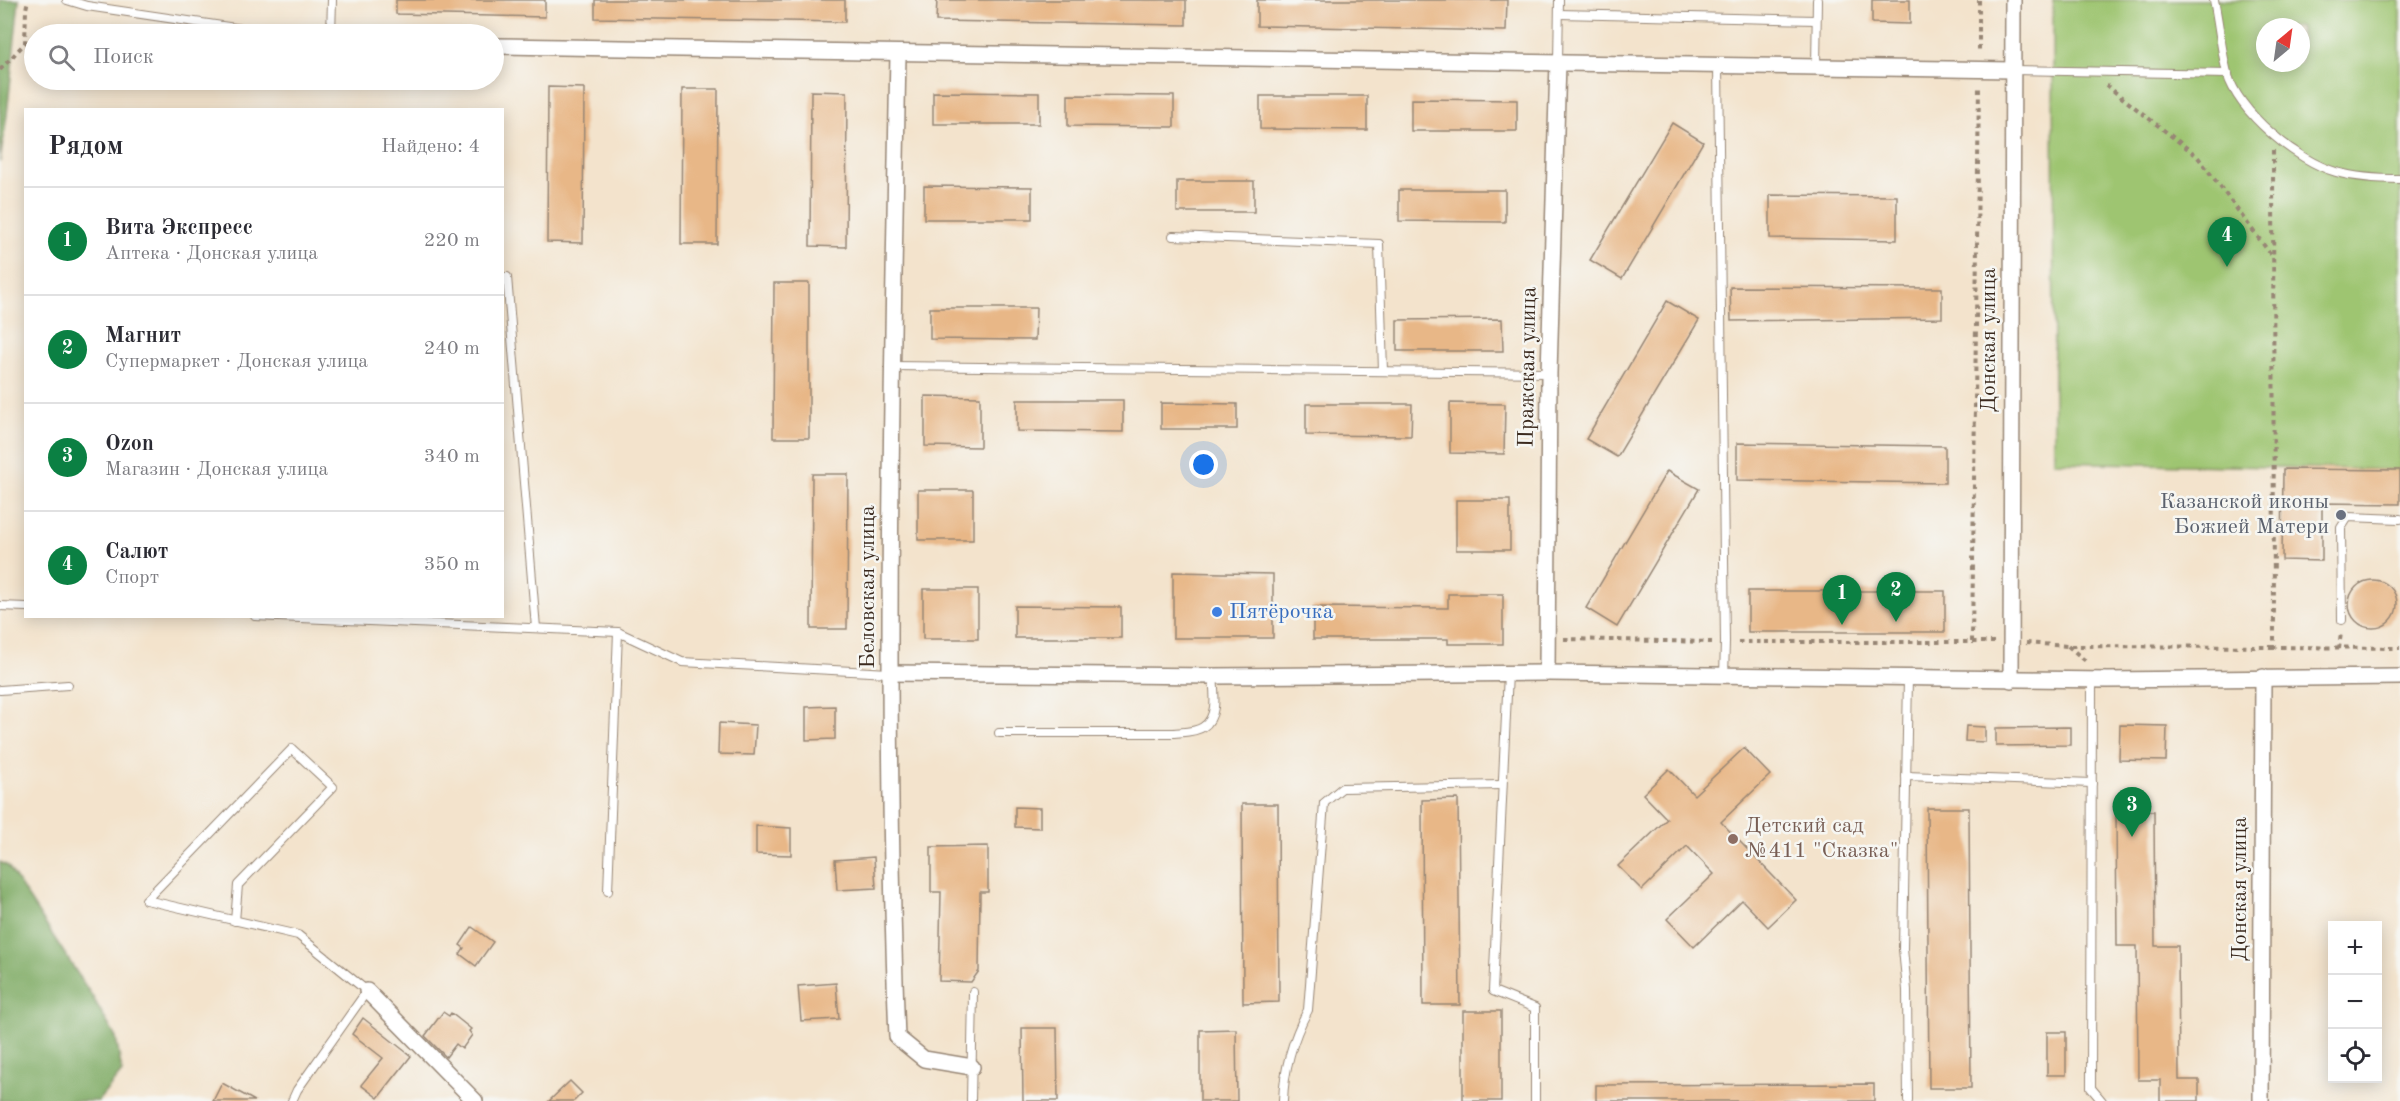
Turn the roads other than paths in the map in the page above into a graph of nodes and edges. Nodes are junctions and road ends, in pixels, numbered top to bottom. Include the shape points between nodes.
1 (67, 0) edge
2 (332, 0) edge
3 (1559, 0) edge
4 (1817, 0) edge
5 (2013, 0) edge
6 (2214, 0) edge
7 (1558, 14) junction
8 (1816, 20) junction
9 (208, 24) edge
10 (331, 24) edge
11 (504, 46) edge
12 (898, 54) junction
13 (1558, 62) junction
14 (1718, 65) junction
15 (1816, 67) junction
16 (2012, 70) junction
17 (2228, 74) junction
18 (2400, 178) edge
19 (1173, 236) dead end
20 (504, 277) edge
21 (892, 366) junction
22 (1383, 371) junction
23 (1550, 373) junction
24 (2400, 519) edge
25 (0, 606) edge
26 (24, 607) edge
27 (302, 618) edge
28 (2343, 620) dead end
29 (536, 628) junction
30 (618, 632) junction
31 (889, 673) junction
32 (1508, 673) junction
33 (1547, 673) junction
34 (1214, 676) junction
35 (1724, 676) junction
36 (2263, 677) junction
37 (2400, 677) edge
38 (1908, 678) junction
39 (2011, 680) junction
40 (2092, 680) junction
41 (68, 685) dead end
42 (0, 690) edge
43 (999, 733) dead end
44 (1906, 776) junction
45 (2092, 783) junction
46 (1502, 785) junction
47 (608, 891) dead end
48 (236, 921) junction
49 (367, 991) junction
50 (973, 992) dead end
51 (972, 1067) junction
52 (292, 1101) edge
53 (475, 1101) edge
54 (971, 1101) edge
55 (1283, 1101) edge
56 (1535, 1101) edge
57 (1908, 1101) edge
58 (2102, 1101) edge
59 (2261, 1101) edge

1 - 9 lane
2 - 10 lane
3 - 7 lane
4 - 8 lane
5 - 16 street, Донская улица
6 - 17 lane
7 - 8 lane
7 - 13 lane
8 - 15 lane
11 - 12 street
12 - 13 street
12 - 21 street, Беловская улица
13 - 14 street
13 - 23 street, Пражская улица
14 - 15 street
14 - 35 lane
15 - 16 street
16 - 17 lane
16 - 39 street, Донская улица
17 - 18 lane via 2253,116 2300,154 2334,172 2371,179
19 - 22 lane via 1379,244
20 - 29 lane
21 - 22 lane
21 - 31 street, Беловская улица
22 - 23 lane
23 - 33 street, Пражская улица
24 - 28 lane via 2348,517 2343,522
25 - 26 lane
27 - 29 lane
29 - 30 lane
30 - 31 lane via 682,662
30 - 47 lane
31 - 34 street
31 - 51 street, Беловская улица via 897,1036 924,1059
32 - 33 street
32 - 34 street
32 - 46 lane
33 - 35 street
34 - 43 lane via 1214,710 1203,728 1174,733
35 - 38 street
36 - 37 street
36 - 40 street
36 - 59 street, Донская улица
38 - 39 street
38 - 44 lane
39 - 40 street
40 - 45 lane
41 - 42 lane
44 - 45 lane
44 - 57 lane via 1903,949
45 - 58 lane via 2091,1088
46 - 55 lane via 1342,788 1324,803 1308,1010 1284,1077
46 - 56 lane via 1493,991 1535,1008
48 - 48 lane via 146,900 292,749 333,787 238,885
48 - 49 lane via 298,935
49 - 52 lane
49 - 53 street
50 - 51 lane
51 - 54 lane

